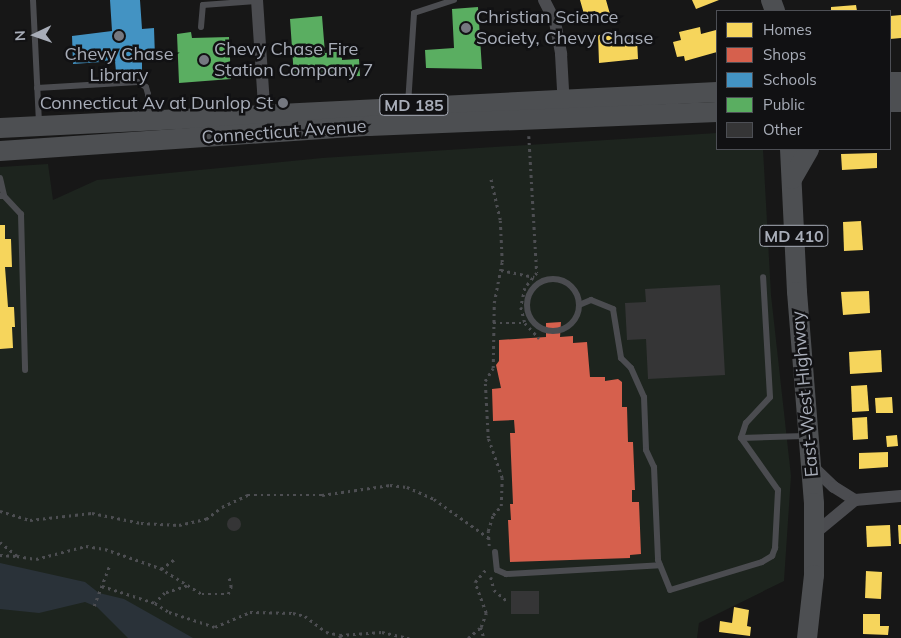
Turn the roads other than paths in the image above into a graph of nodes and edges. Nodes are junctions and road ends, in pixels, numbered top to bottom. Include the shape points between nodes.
1 (33, 0) edge
2 (454, 0) edge
3 (544, 0) edge
4 (257, 1) edge
5 (201, 27) dead end
6 (37, 88) junction
7 (716, 92) edge
8 (408, 106) junction
9 (564, 109) junction
10 (716, 112) edge
11 (150, 121) junction
12 (266, 124) junction
13 (39, 126) junction
14 (0, 128) edge
15 (208, 128) junction
16 (790, 150) edge
17 (808, 150) edge
18 (0, 152) edge
19 (0, 178) edge
20 (792, 181) junction
21 (2, 196) edge
22 (763, 277) dead end
23 (579, 305) junction
24 (25, 370) dead end
25 (809, 436) junction
26 (741, 438) junction
27 (812, 466) junction
28 (901, 496) edge
29 (855, 500) junction
30 (814, 534) junction
31 (492, 552) road end
32 (660, 565) junction
33 (807, 638) edge

1 - 6 lane
2 - 8 lane via 414,12
3 - 9 street via 555,22 561,54
4 - 5 lane via 203,5
4 - 12 street
6 - 11 lane via 138,82 146,87
6 - 13 lane
7 - 9 main road, Connecticut Avenue / MD 185
8 - 9 main road, Connecticut Avenue / MD 185
8 - 12 main road, Connecticut Avenue / MD 185
9 - 10 main road, Connecticut Avenue / MD 185
9 - 12 main road, Connecticut Avenue / MD 185
11 - 13 main road, Connecticut Avenue / MD 185
11 - 15 main road, Connecticut Avenue / MD 185
12 - 15 main road, Connecticut Avenue / MD 185
13 - 14 main road, Connecticut Avenue / MD 185
15 - 18 main road, Connecticut Avenue / MD 185
16 - 20 main road, East-West Highway / MD 410
17 - 20 main road
19 - 21 lane
20 - 25 main road, East-West Highway / MD 410
21 - 24 lane via 20,214
22 - 26 lane via 770,397 746,423
23 - 23 lane via 572,287 553,279 533,288 527,310 538,327 557,331 572,322
23 - 32 lane via 591,300 613,309 621,358 631,368 644,397 646,450 654,467
25 - 26 lane
25 - 27 main road, East-West Highway / MD 410
26 - 32 lane via 778,490 772,556 762,562 670,590
27 - 29 street via 834,488
27 - 30 main road, East-West Highway / MD 410
28 - 29 street
29 - 30 street
30 - 33 main road, East-West Highway / MD 410 via 812,611
31 - 32 lane via 497,570 506,574

